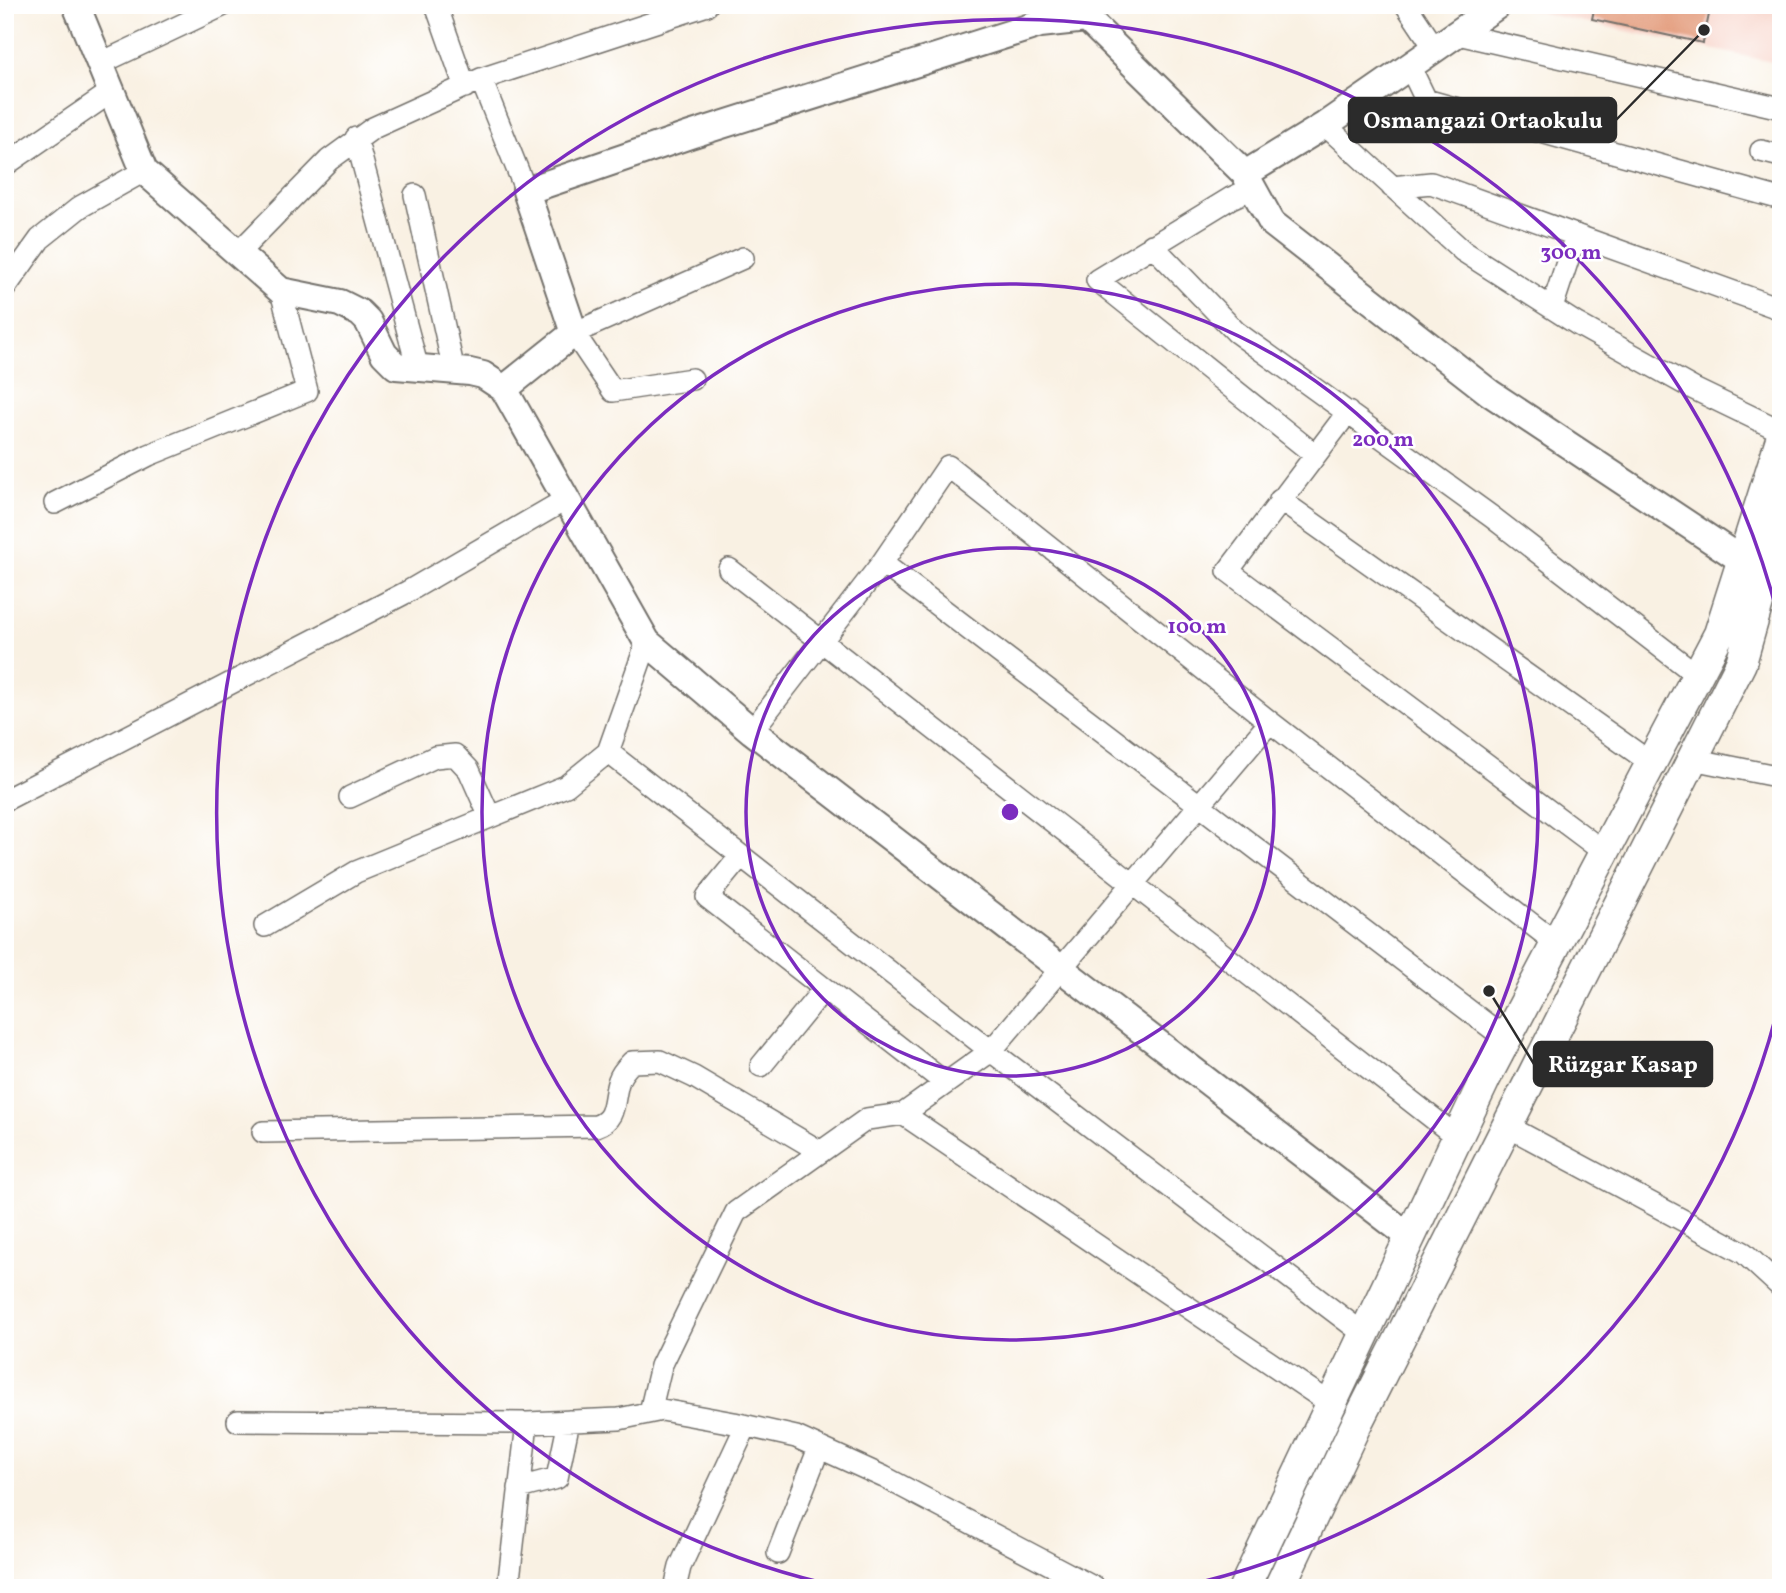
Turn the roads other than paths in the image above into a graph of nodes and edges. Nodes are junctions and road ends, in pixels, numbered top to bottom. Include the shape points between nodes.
1 (76, 5) edge
2 (224, 5) edge
3 (436, 5) edge
4 (706, 5) edge
5 (1406, 5) edge
6 (1498, 5) edge
7 (1084, 12) edge
8 (1458, 34) junction
9 (1436, 50) junction
10 (99, 64) junction
11 (1410, 67) junction
12 (473, 83) junction
13 (111, 92) junction
14 (1781, 108) edge
15 (1325, 125) junction
16 (356, 138) junction
17 (5, 165) edge
18 (144, 171) junction
19 (1248, 181) junction
20 (1392, 187) junction
21 (526, 191) junction
22 (415, 195) dead end
23 (1781, 199) edge
24 (1576, 235) junction
25 (1152, 245) junction
26 (238, 253) junction
27 (743, 258) dead end
28 (5, 288) edge
29 (281, 291) junction
30 (1552, 308) junction
31 (1781, 309) edge
32 (574, 333) junction
33 (418, 369) junction
34 (454, 371) junction
35 (692, 379) dead end
36 (504, 390) junction
37 (1348, 412) junction
38 (1781, 431) edge
39 (1781, 439) edge
40 (1314, 454) junction
41 (565, 500) junction
42 (1280, 500) junction
43 (55, 503) dead end
44 (1781, 522) edge
45 (1743, 561) junction
46 (882, 563) junction
47 (729, 569) dead end
48 (821, 641) junction
49 (647, 642) junction
50 (1697, 675) junction
51 (1270, 722) junction
52 (752, 731) junction
53 (608, 752) junction
54 (1692, 759) junction
55 (1651, 763) junction
56 (1781, 777) edge
57 (350, 797) dead end
58 (5, 800) edge
59 (1199, 805) junction
60 (489, 815) junction
61 (1604, 852) junction
62 (740, 857) junction
63 (1133, 882) junction
64 (265, 926) dead end
65 (1556, 943) junction
66 (1060, 967) junction
67 (823, 990) junction
68 (1506, 1039) junction
69 (991, 1051) junction
70 (761, 1066) dead end
71 (944, 1082) junction
72 (903, 1114) junction
73 (1507, 1126) junction
74 (263, 1132) dead end
75 (1457, 1137) junction
76 (821, 1152) junction
77 (1410, 1237) junction
78 (1781, 1287) edge
79 (1364, 1334) junction
80 (1331, 1404) junction
81 (650, 1412) junction
82 (238, 1421) dead end
83 (569, 1422) junction
84 (527, 1423) junction
85 (746, 1426) junction
86 (819, 1448) junction
87 (519, 1488) junction
88 (778, 1553) dead end
89 (508, 1588) edge
90 (675, 1588) edge
91 (1095, 1588) edge
92 (1244, 1588) edge
93 (1279, 1588) edge

1 - 10 street
2 - 10 street
3 - 12 street
4 - 12 street
5 - 9 street
6 - 8 street
7 - 19 street
7 - 21 street
8 - 9 street
8 - 14 street
9 - 11 street
10 - 13 street
11 - 15 street
11 - 23 street via 1426,100
12 - 16 street
12 - 21 street
13 - 17 street
13 - 18 street
15 - 19 street
15 - 20 street
16 - 26 street
16 - 33 street
18 - 26 street
18 - 28 street via 80,207 40,239
19 - 25 street via 1231,198
19 - 45 street via 1272,223 1490,393
20 - 24 street via 1431,183
20 - 30 street via 1463,251
21 - 32 street
22 - 34 street
24 - 30 street
24 - 31 street
25 - 37 street via 1236,332
25 - 40 street via 1097,280
26 - 29 street
27 - 32 street
29 - 33 street via 351,306 368,321 389,362
29 - 43 street via 307,391 149,455
30 - 38 street via 1694,389
32 - 35 street via 613,391
32 - 36 street
33 - 34 street
34 - 36 street via 483,375
36 - 41 street
37 - 40 street
37 - 50 street
39 - 45 main road
40 - 42 street
41 - 49 street
41 - 58 street via 407,592
42 - 55 street
42 - 61 street via 1228,571
44 - 54 main road via 1741,663
45 - 50 main road via 1719,634
46 - 48 street
46 - 51 street via 948,466
46 - 59 street
47 - 48 street
48 - 52 street
48 - 63 street
49 - 52 street
49 - 53 street
50 - 55 main road
51 - 59 street
51 - 65 street
52 - 66 street
53 - 60 street via 566,786
53 - 62 street
54 - 56 street
54 - 73 main road
55 - 61 main road
57 - 60 street via 436,757 455,755 470,770
59 - 63 street
59 - 68 street
60 - 64 street via 356,872
61 - 65 main road
62 - 67 street via 707,897
62 - 69 street
63 - 66 street
63 - 75 street
65 - 68 main road
66 - 69 street
66 - 77 street
67 - 70 street
67 - 71 street
68 - 75 main road
69 - 71 street
69 - 79 street
71 - 72 street
72 - 76 street via 867,1119
72 - 80 street
73 - 78 street via 1744,1253
73 - 93 main road
74 - 76 street via 596,1126 607,1123 611,1116 619,1077 632,1062 660,1061
75 - 77 main road
76 - 81 street via 736,1212 661,1366
77 - 79 main road
79 - 80 main road
80 - 92 main road
81 - 83 street
81 - 85 street via 662,1409
82 - 84 street
83 - 84 street
83 - 87 street via 557,1478
84 - 87 street
85 - 86 street via 796,1437
85 - 90 street via 680,1567
86 - 88 street
86 - 91 street via 884,1477
87 - 89 street

